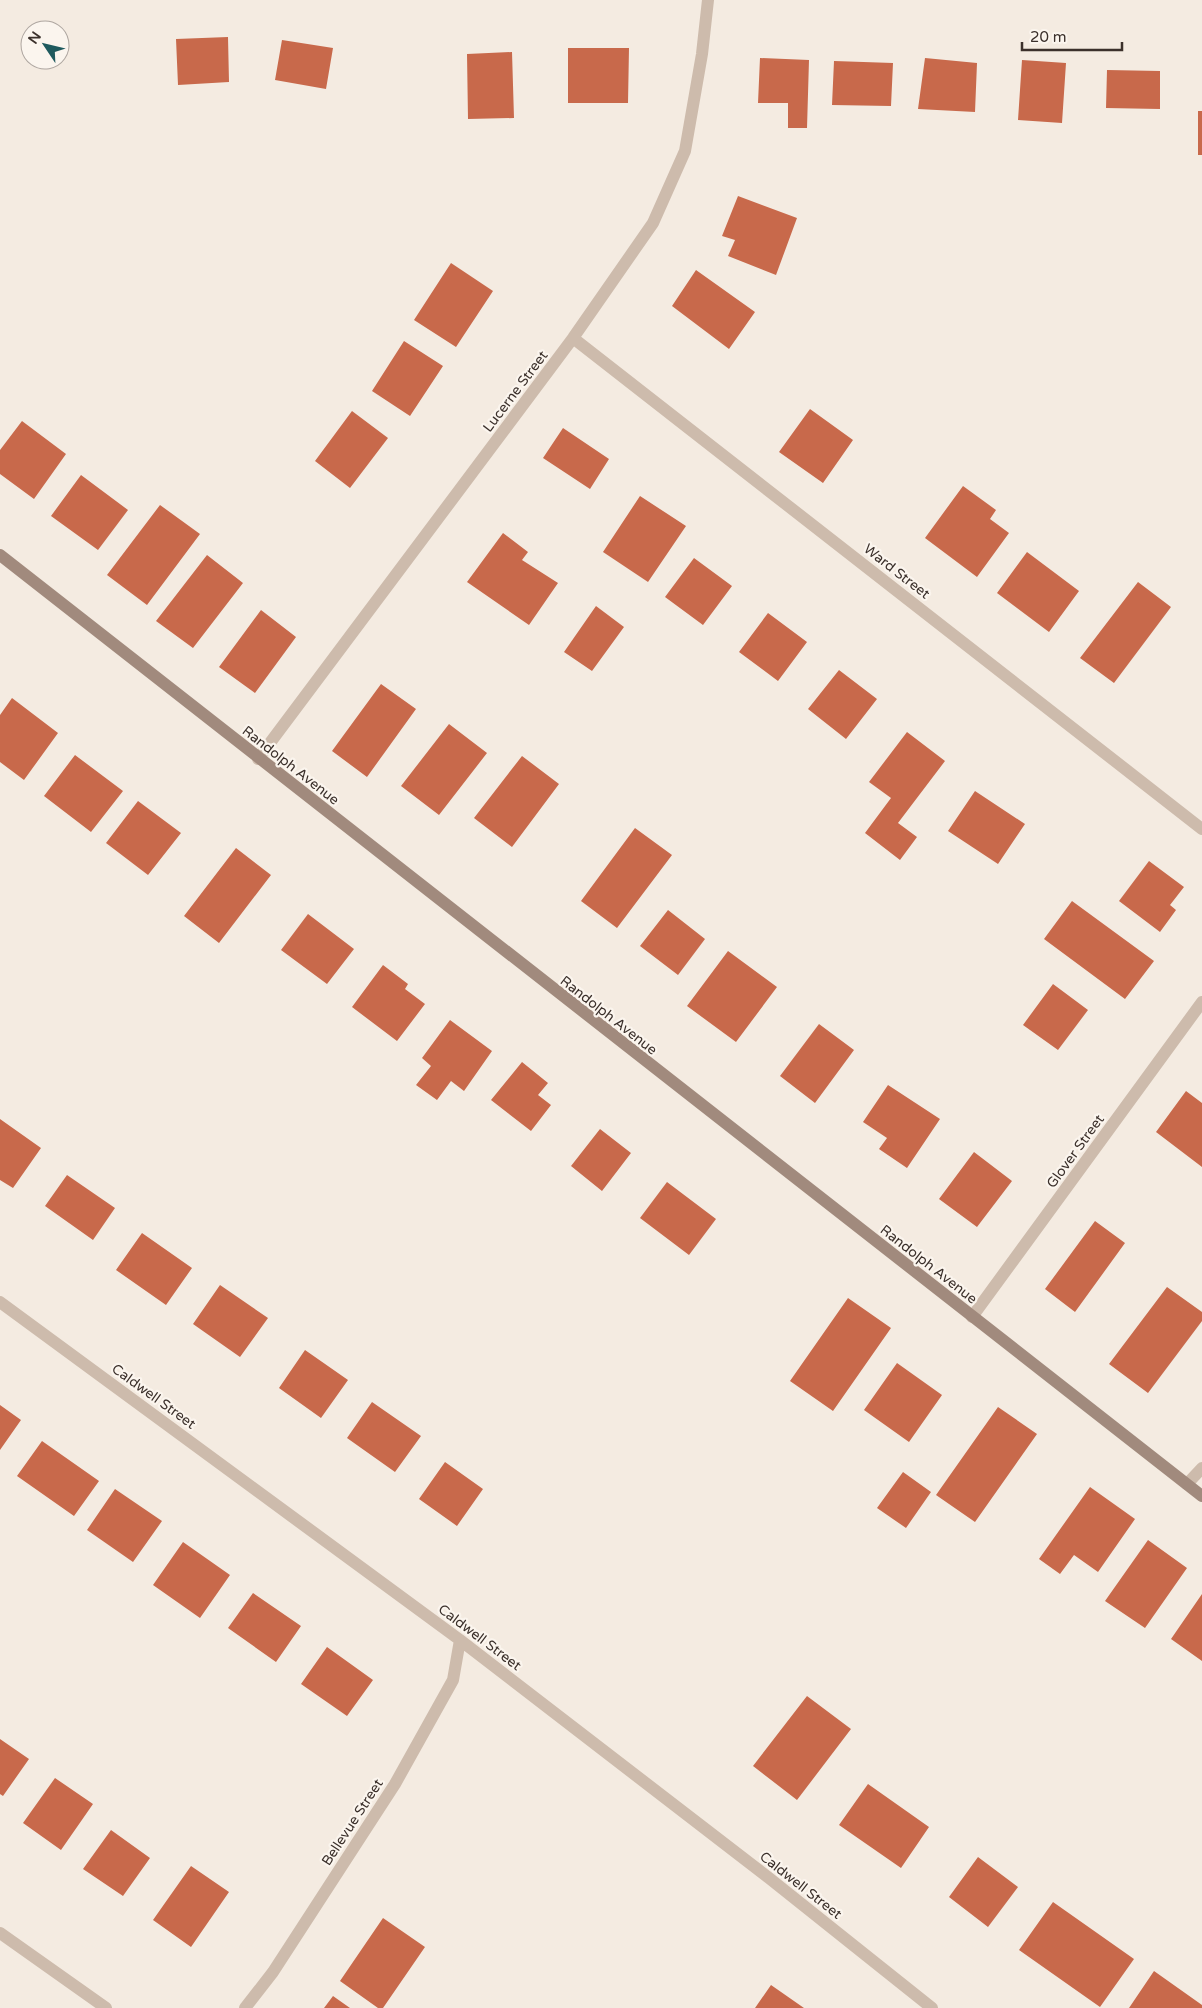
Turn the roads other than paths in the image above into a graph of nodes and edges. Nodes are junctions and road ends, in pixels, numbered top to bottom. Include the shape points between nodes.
1 (708, 0) edge
2 (573, 338) junction
3 (0, 555) edge
4 (258, 759) junction
5 (1202, 828) edge
6 (1202, 1002) edge
7 (0, 1302) edge
8 (972, 1317) junction
9 (1202, 1468) edge
10 (1187, 1484) junction
11 (1202, 1496) edge
12 (460, 1640) junction
13 (0, 1933) edge
14 (106, 2008) edge
15 (245, 2008) edge
16 (932, 2008) edge

1 - 2 street, Lucerne Street via 685,151 653,222
2 - 4 street, Lucerne Street
2 - 5 street, Ward Street
3 - 4 street, Randolph Avenue
4 - 8 street, Randolph Avenue
6 - 8 street, Glover Street
7 - 12 street, Caldwell Street
8 - 10 street, Randolph Avenue
9 - 10 street
10 - 11 street, Randolph Avenue
12 - 15 street, Bellevue Street via 453,1680 395,1784 273,1972
12 - 16 street, Caldwell Street
13 - 14 street

